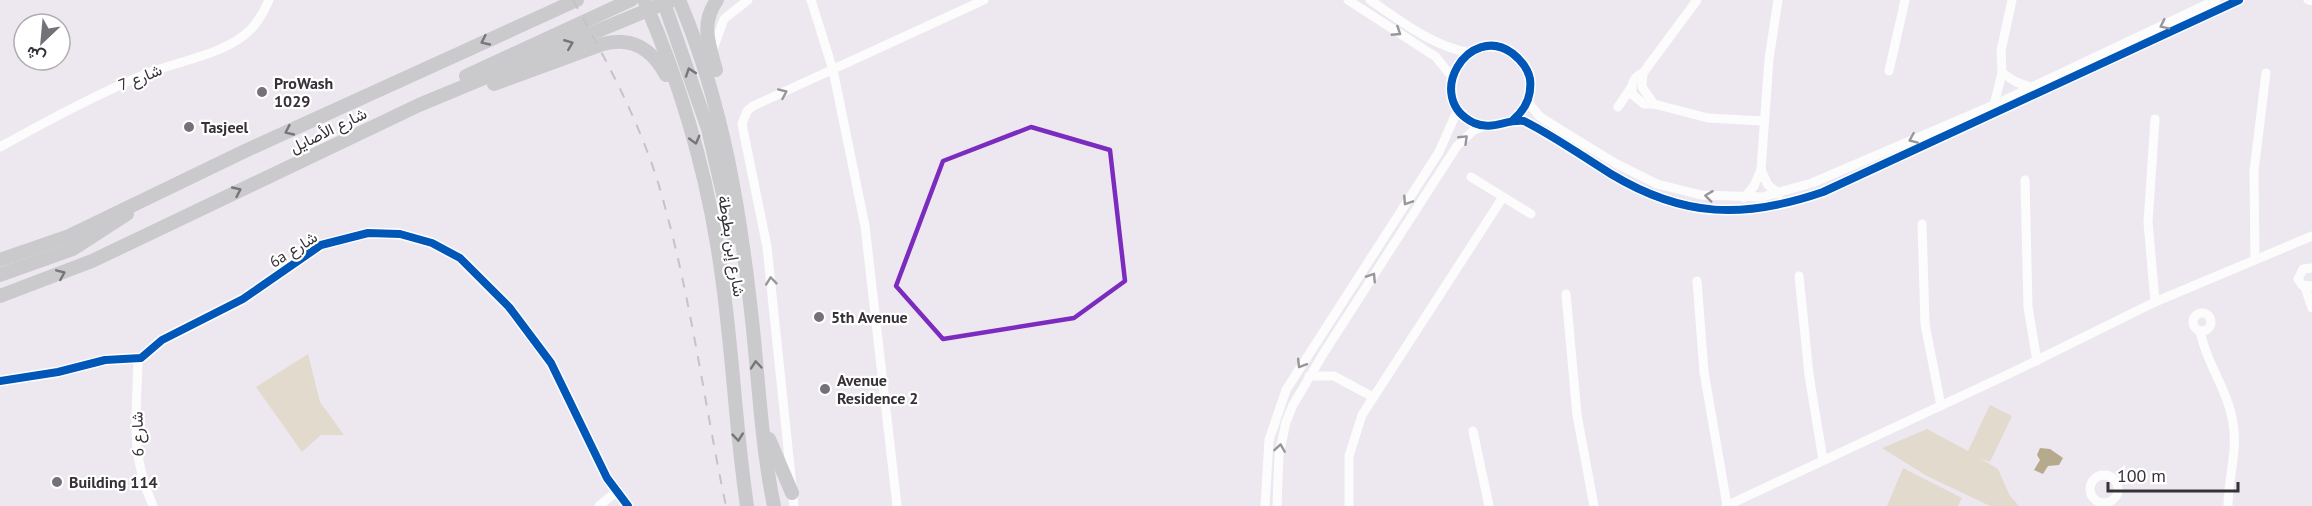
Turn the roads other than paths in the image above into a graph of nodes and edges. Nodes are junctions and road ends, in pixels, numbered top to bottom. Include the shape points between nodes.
1 (269, 0) edge
2 (565, 0) edge
3 (577, 0) edge
4 (631, 0) edge
5 (679, 0) edge
6 (717, 0) edge
7 (748, 0) edge
8 (811, 0) edge
9 (984, 0) edge
10 (1348, 0) edge
11 (1370, 0) edge
12 (1697, 0) edge
13 (1778, 0) edge
14 (1905, 0) edge
15 (2012, 0) edge
16 (2216, 0) edge
17 (2239, 0) edge
18 (2308, 0) edge
19 (2312, 1) edge
20 (657, 5) edge
21 (549, 11) junction
22 (1470, 53) junction
23 (713, 60) junction
24 (833, 70) junction
25 (1889, 71) dead end
26 (1643, 73) junction
27 (2002, 73) junction
28 (2266, 73) dead end
29 (1452, 77) junction
30 (1632, 86) junction
31 (2033, 87) junction
32 (1528, 102) junction
33 (684, 103) junction
34 (1654, 104) junction
35 (419, 105) junction
36 (1994, 105) junction
37 (1618, 107) dead end
38 (1458, 109) junction
39 (396, 116) junction
40 (2155, 119) dead end
41 (1513, 120) junction
42 (1763, 121) junction
43 (1485, 126) junction
44 (0, 147) edge
45 (1761, 170) junction
46 (1471, 177) dead end
47 (2025, 180) dead end
48 (1779, 194) junction
49 (153, 195) junction
50 (1503, 197) junction
51 (1744, 198) junction
52 (1531, 214) dead end
53 (1922, 224) dead end
54 (2312, 236) edge
55 (39, 248) junction
56 (0, 253) edge
57 (0, 260) edge
58 (2255, 260) junction
59 (2312, 268) edge
60 (0, 275) edge
61 (1799, 276) dead end
62 (1697, 281) dead end
63 (2309, 287) edge
64 (1566, 294) dead end
65 (2, 296) edge
66 (2155, 302) junction
67 (2312, 308) edge
68 (2200, 331) dead end
69 (753, 333) junction
70 (1325, 351) junction
71 (138, 360) junction
72 (2037, 361) junction
73 (1309, 376) junction
74 (1334, 376) junction
75 (0, 381) edge
76 (1373, 397) junction
77 (1941, 406) junction
78 (759, 407) junction
79 (1473, 431) dead end
80 (1823, 460) junction
81 (616, 492) junction
82 (793, 499) edge
83 (153, 506) edge
84 (599, 506) edge
85 (628, 506) edge
86 (747, 506) edge
87 (774, 506) edge
88 (897, 506) edge
89 (1265, 506) edge
90 (1277, 506) edge
91 (1349, 506) edge
92 (1490, 506) edge
93 (1594, 506) edge
94 (1726, 506) edge
95 (2228, 506) edge

1 - 44 street, شارع 7 via 253,28 227,46 115,87
2 - 21 main road
3 - 21 main road, شارع الأصايل
4 - 35 main road via 453,82
5 - 69 main road, شارع إبن بطوطة via 705,65 726,145
6 - 23 main road via 705,30
7 - 23 street via 720,26 713,43
8 - 24 street
9 - 24 street
10 -> 29 street via 1436,57
11 - 22 street via 1445,47
12 - 26 street
13 - 42 street
14 - 25 street
15 - 27 street via 2001,51
16 -> 31 street
17 - 41 street via 1823,192 1768,208 1728,210 1666,200 1628,184 1530,124
18 - 19 street
20 - 33 main road, شارع إبن بطوطة
35 -> 20 main road, شارع الأصايل
69 -> 20 main road, شارع الأصايل via 717,161 698,96 670,18 659,14
21 -> 49 main road, شارع الأصايل
22 - 29 street
22 - 32 street via 1499,48 1521,60 1529,73
23 - 69 main road via 743,198 755,282
82 -> 24 street via 767,247 742,124 753,106
24 - 88 street via 865,226
26 - 30 street
26 - 34 street via 1642,87
27 - 31 street
27 - 36 street
28 - 58 street via 2254,171
29 - 38 street via 1453,99
30 - 34 street via 1633,95 1640,102
30 - 37 street
31 - 36 street
32 - 41 street
51 -> 32 street via 1701,195 1657,184 1614,163 1552,124 1534,112
33 - 39 main road via 652,54 638,45 620,41
33 -> 86 main road, شارع إبن بطوطة via 717,245
34 - 42 street via 1708,118
35 - 39 main road, شارع الأصايل
36 -> 48 street
38 - 43 street via 1465,117
38 -> 89 street via 1439,152 1286,390 1269,440
65 -> 39 main road, شارع الأصايل via 92,261
40 - 66 street via 2148,222
41 - 43 street
42 - 45 street
70 -> 43 street via 1457,146 1474,130
45 - 48 street via 1768,185
45 - 51 street
46 - 50 street
47 - 72 street via 2028,307
48 - 51 street
49 - 55 main road, شارع الأصايل
49 - 60 main road via 73,249
50 - 52 street
50 - 76 street
53 - 77 street via 1926,324
54 - 58 street
55 - 56 main road
55 - 57 main road, شارع الأصايل
58 - 66 street
59 - 63 street via 2303,268 2298,275 2299,282
61 - 80 street
62 - 94 street via 1704,372
63 - 67 street
64 - 93 street via 1577,415
66 - 72 street
68 - 95 street via 2234,424
78 -> 69 main road, شارع إبن بطوطة
70 - 73 street
70 - 74 street
71 - 75 street via 105,360
71 - 81 street, 6a شارع via 166,338 243,299 321,245 368,233 416,237 473,268 522,323 558,375
71 - 83 street, شارع 6 via 137,459
72 - 77 street
73 - 74 street
90 -> 73 street via 1281,439
74 - 76 street
76 - 91 street via 1354,435 1349,456
77 - 80 street
78 - 82 main road
78 - 87 main road, شارع إبن بطوطة
79 - 92 street
80 - 94 street
81 - 84 street
81 - 85 street, 6a شارع

